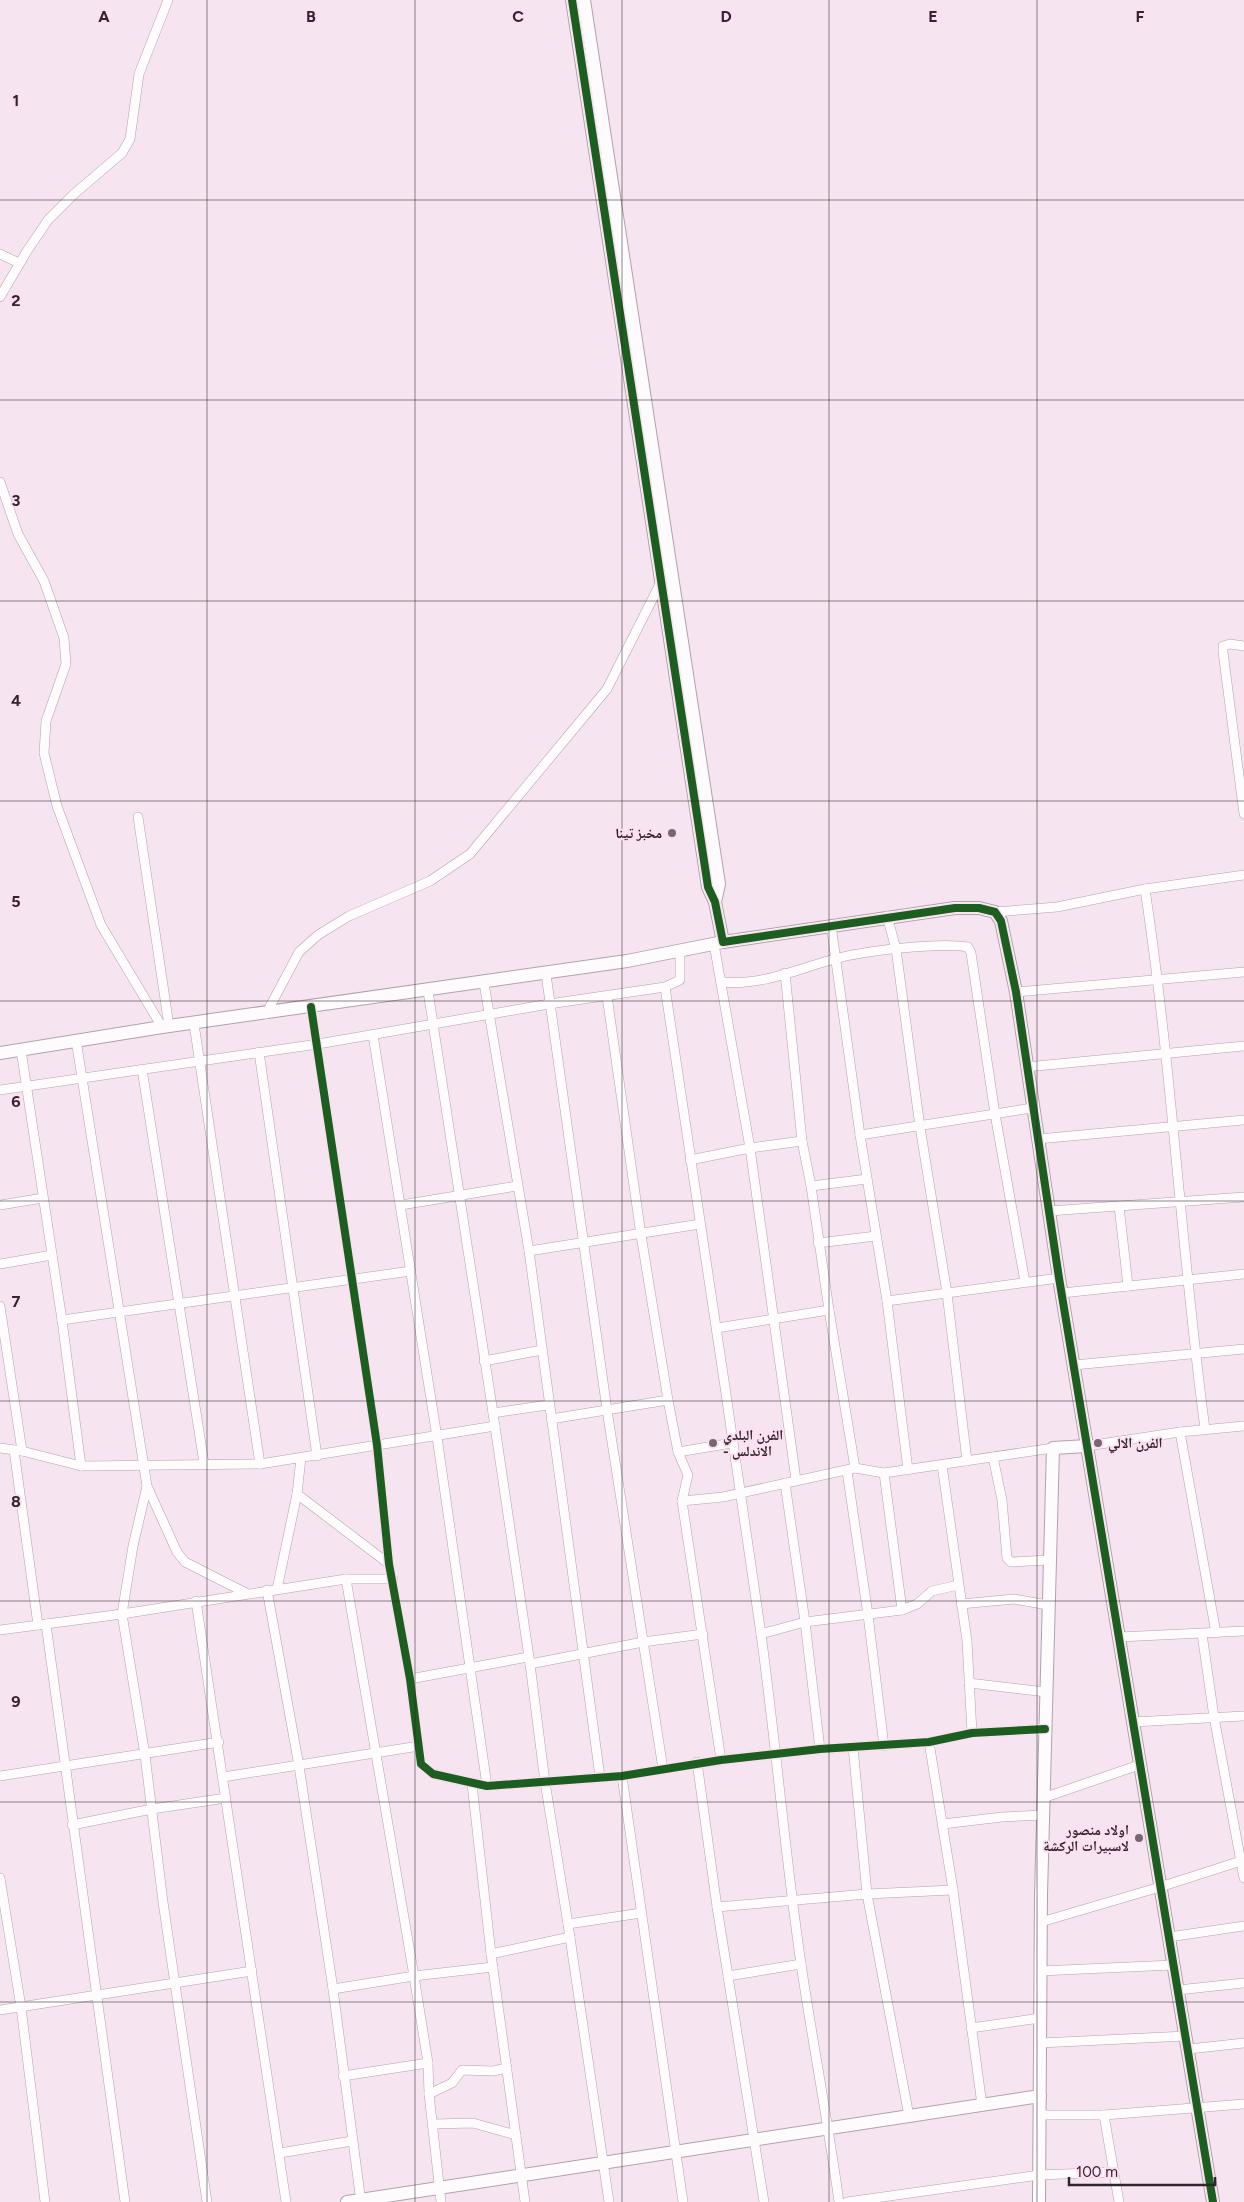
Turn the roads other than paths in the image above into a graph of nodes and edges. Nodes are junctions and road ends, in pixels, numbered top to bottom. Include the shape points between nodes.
1 (168, 0) edge
2 (572, 0) edge
3 (584, 0) edge
4 (0, 254) edge
5 (19, 264) junction
6 (0, 297) edge
7 (0, 482) edge
8 (661, 581) junction
9 (1244, 646) edge
10 (1244, 814) edge
11 (138, 817) dead end
12 (1244, 875) edge
13 (1145, 889) junction
14 (715, 902) junction
15 (995, 912) junction
16 (887, 916) junction
17 (831, 924) junction
18 (719, 943) junction
19 (896, 949) junction
20 (680, 951) junction
21 (836, 958) junction
22 (1244, 972) edge
23 (784, 973) junction
24 (546, 974) junction
25 (1158, 979) junction
26 (722, 982) junction
27 (484, 983) junction
28 (665, 987) junction
29 (428, 991) junction
30 (1016, 992) junction
31 (607, 996) junction
32 (549, 1004) junction
33 (311, 1007) junction
34 (266, 1014) junction
35 (488, 1016) junction
36 (194, 1024) junction
37 (432, 1026) junction
38 (166, 1027) junction
39 (373, 1035) junction
40 (76, 1040) junction
41 (318, 1044) junction
42 (1244, 1046) edge
43 (21, 1050) junction
44 (0, 1052) edge
45 (259, 1052) junction
46 (1166, 1054) junction
47 (198, 1060) junction
48 (1026, 1067) junction
49 (142, 1068) junction
50 (82, 1078) junction
51 (25, 1086) junction
52 (0, 1090) edge
53 (1032, 1108) junction
54 (996, 1114) junction
55 (1244, 1120) edge
56 (920, 1126) junction
57 (1174, 1128) junction
58 (860, 1135) junction
59 (1038, 1139) junction
60 (802, 1141) junction
61 (750, 1148) junction
62 (690, 1160) junction
63 (867, 1179) junction
64 (517, 1186) junction
65 (811, 1186) junction
66 (459, 1195) junction
67 (1244, 1197) edge
68 (43, 1198) junction
69 (1181, 1203) junction
70 (0, 1205) edge
71 (401, 1205) junction
72 (1119, 1206) junction
73 (1049, 1211) junction
74 (700, 1224) junction
75 (641, 1235) junction
76 (876, 1236) junction
77 (584, 1242) junction
78 (818, 1243) junction
79 (529, 1251) junction
80 (52, 1255) junction
81 (0, 1264) edge
82 (411, 1272) junction
83 (1244, 1274) edge
84 (1059, 1278) junction
85 (352, 1279) junction
86 (1186, 1280) junction
87 (1024, 1282) junction
88 (1128, 1286) junction
89 (294, 1289) junction
90 (947, 1293) junction
91 (1062, 1293) junction
92 (236, 1295) junction
93 (887, 1301) junction
94 (177, 1302) junction
95 (0, 1306) edge
96 (829, 1310) junction
97 (121, 1311) junction
98 (775, 1317) junction
99 (62, 1320) junction
100 (717, 1328) junction
101 (1244, 1349) edge
102 (542, 1350) junction
103 (1195, 1353) junction
104 (484, 1361) junction
105 (1074, 1365) junction
106 (668, 1400) junction
107 (548, 1405) junction
108 (608, 1410) junction
109 (493, 1413) junction
110 (551, 1419) junction
111 (495, 1426) junction
112 (1244, 1426) edge
113 (1204, 1430) junction
114 (1180, 1432) junction
115 (437, 1437) junction
116 (732, 1443) junction
117 (377, 1445) junction
118 (1087, 1446) junction
119 (0, 1448) edge
120 (1053, 1448) junction
121 (18, 1450) junction
122 (678, 1452) junction
123 (318, 1456) junction
124 (994, 1457) junction
125 (301, 1458) junction
126 (967, 1461) junction
127 (204, 1463) junction
128 (260, 1464) junction
129 (142, 1465) junction
130 (942, 1465) junction
131 (81, 1466) junction
132 (851, 1469) junction
133 (908, 1470) junction
134 (884, 1473) junction
135 (796, 1480) junction
136 (785, 1483) junction
137 (147, 1486) junction
138 (740, 1493) junction
139 (297, 1494) junction
140 (682, 1501) junction
141 (1049, 1560) junction
142 (389, 1564) junction
143 (346, 1579) junction
144 (393, 1579) junction
145 (958, 1585) junction
146 (272, 1590) junction
147 (246, 1593) junction
148 (196, 1601) junction
149 (961, 1604) junction
150 (1048, 1605) junction
151 (902, 1610) junction
152 (122, 1614) junction
153 (868, 1615) junction
154 (805, 1622) junction
155 (42, 1624) junction
156 (0, 1630) edge
157 (1244, 1631) edge
158 (1216, 1633) junction
159 (702, 1634) junction
160 (761, 1634) junction
161 (1202, 1634) junction
162 (1119, 1637) junction
163 (643, 1642) junction
164 (584, 1654) junction
165 (529, 1660) junction
166 (470, 1669) junction
167 (410, 1679) junction
168 (969, 1684) junction
169 (1046, 1692) junction
170 (1244, 1716) edge
171 (1214, 1717) junction
172 (1133, 1722) junction
173 (1045, 1729) junction
174 (972, 1733) junction
175 (219, 1742) junction
176 (929, 1742) junction
177 (419, 1746) junction
178 (884, 1746) junction
179 (853, 1747) junction
180 (820, 1749) junction
181 (375, 1752) junction
182 (777, 1754) junction
183 (145, 1755) junction
184 (720, 1760) junction
185 (698, 1762) junction
186 (1139, 1765) junction
187 (299, 1766) junction
188 (65, 1768) junction
189 (663, 1769) junction
190 (0, 1776) edge
191 (622, 1776) junction
192 (223, 1777) junction
193 (600, 1777) junction
194 (545, 1782) junction
195 (472, 1784) junction
196 (487, 1786) junction
197 (226, 1798) junction
198 (1043, 1798) junction
199 (152, 1809) junction
200 (1043, 1815) junction
201 (943, 1824) junction
202 (72, 1825) junction
203 (1242, 1860) edge
204 (0, 1878) edge
205 (1244, 1878) edge
206 (1160, 1888) junction
207 (953, 1890) junction
208 (867, 1894) junction
209 (793, 1899) junction
210 (717, 1907) junction
211 (641, 1913) junction
212 (1041, 1922) junction
213 (568, 1924) junction
214 (1244, 1926) edge
215 (570, 1937) junction
216 (1169, 1937) junction
217 (492, 1954) junction
218 (801, 1964) junction
219 (1173, 1965) junction
220 (493, 1967) junction
221 (252, 1970) junction
222 (1040, 1971) junction
223 (414, 1976) junction
224 (728, 1976) junction
225 (176, 1982) junction
226 (1244, 1983) edge
227 (333, 1989) junction
228 (1178, 1990) junction
229 (96, 1994) junction
230 (21, 2007) junction
231 (0, 2010) edge
232 (1040, 2018) junction
233 (971, 2028) junction
234 (1186, 2036) junction
235 (1040, 2043) junction
236 (1244, 2043) edge
237 (1189, 2049) junction
238 (428, 2063) junction
239 (507, 2068) junction
240 (343, 2076) junction
241 (429, 2094) junction
242 (1040, 2096) junction
243 (1244, 2104) edge
244 (982, 2105) junction
245 (1199, 2108) junction
246 (1040, 2114) junction
247 (1104, 2115) junction
248 (909, 2116) junction
249 (433, 2124) junction
250 (829, 2128) junction
251 (516, 2135) junction
252 (755, 2140) junction
253 (352, 2141) junction
254 (676, 2152) junction
255 (280, 2153) junction
256 (603, 2163) junction
257 (1113, 2172) junction
258 (1040, 2175) junction
259 (521, 2176) junction
260 (439, 2188) junction
261 (361, 2201) edge
262 (45, 2202) edge
263 (125, 2202) edge
264 (207, 2202) edge
265 (286, 2202) edge
266 (347, 2202) edge
267 (441, 2202) edge
268 (525, 2202) edge
269 (609, 2202) edge
270 (683, 2202) edge
271 (764, 2202) edge
272 (839, 2202) edge
273 (846, 2202) edge
274 (1039, 2202) edge
275 (1119, 2202) edge
276 (1213, 2202) edge

1 - 5 street via 139,74 130,138 126,146 48,220
2 - 8 street
3 - 14 street via 718,874
4 - 5 street
5 - 6 street
7 - 38 street via 18,534 44,581 64,638 66,664 46,721 44,753 57,806 101,924
8 - 14 street via 708,887
8 - 34 street via 607,689 470,854 430,881 350,916 318,935 299,952
9 - 10 street via 1223,646 1223,652
11 - 38 street
12 - 13 street
13 - 15 street via 1056,907
13 - 25 street
14 - 18 street
15 - 16 street via 955,908
15 - 30 street via 1004,932
16 - 17 street
16 - 19 street
17 - 18 street
17 - 21 street
18 - 20 street
18 - 26 street
19 - 21 street
19 - 54 street via 968,947
19 - 56 street
20 - 24 street
20 - 28 street via 680,980
21 - 23 street
21 - 58 street
22 - 25 street
23 - 26 street via 755,982
23 - 60 street
24 - 27 street
24 - 32 street
25 - 30 street
25 - 46 street
26 - 61 street
27 - 29 street
27 - 35 street
28 - 31 street
28 - 62 street
29 - 33 street
29 - 37 street
30 - 48 street
31 - 32 street
31 - 75 street
32 - 35 street
32 - 77 street
33 - 34 street
33 - 41 street
34 - 36 street
35 - 37 street
35 - 64 street
36 - 38 street
36 - 47 street
37 - 39 street
37 - 66 street
38 - 40 street
39 - 41 street
39 - 71 street
40 - 43 street
40 - 50 street
41 - 45 street
41 - 85 street
42 - 46 street
43 - 44 street
43 - 51 street
45 - 47 street
45 - 89 street
46 - 48 street
46 - 57 street
47 - 49 street
47 - 92 street
48 - 53 street
49 - 50 street
49 - 94 street
50 - 51 street
50 - 97 street
51 - 52 street
51 - 68 street
53 - 54 street
53 - 59 street
54 - 56 street
54 - 87 street
55 - 57 street
56 - 58 street
56 - 90 street
57 - 59 street
57 - 69 street
58 - 63 street
59 - 73 street
60 - 61 street
60 - 65 street
61 - 62 street
61 - 98 street
62 - 74 street
63 - 65 street
63 - 76 street
64 - 66 street
64 - 79 street
65 - 78 street
66 - 71 street
66 - 104 street
67 - 69 street
68 - 70 street
68 - 80 street
69 - 72 street
69 - 86 street
71 - 82 street
72 - 73 street
72 - 88 street
73 - 84 street
74 - 75 street
74 - 100 street
75 - 77 street
75 - 106 street
76 - 78 street
76 - 93 street
77 - 79 street
77 - 108 street
78 - 96 street
79 - 102 street
80 - 81 street
80 - 99 street
82 - 85 street
82 - 115 street
83 - 86 street
84 - 87 street
84 - 91 street
85 - 89 street
85 - 117 street
86 - 88 street
86 - 103 street
87 - 90 street
88 - 91 street
89 - 92 street
89 - 123 street
90 - 93 street
90 - 126 street
91 - 105 street
92 - 94 street
92 - 128 street
93 - 133 street
94 - 97 street
94 - 127 street
95 - 121 street
96 - 98 street
96 - 132 street
97 - 99 street
97 - 129 street
98 - 100 street
98 - 135 street
99 - 131 street
100 - 116 street
101 - 103 street
102 - 104 street
102 - 107 street
103 - 105 street
103 - 113 street
104 - 109 street
105 - 118 street
106 - 108 street
106 - 122 street
107 - 109 street
107 - 110 street
108 - 110 street
108 - 163 street
109 - 111 street
110 - 164 street
111 - 115 street
111 - 165 street
112 - 113 street
113 - 114 street
114 - 118 street
114 - 158 street
115 - 117 street
115 - 166 street
116 - 122 street
116 - 138 street
117 - 123 street
117 - 142 street
118 - 120 street
118 - 162 street
119 - 121 street
120 - 124 street
120 - 141 street
121 - 131 street
121 - 155 street
122 - 140 street via 688,1476
123 - 125 street
124 - 126 street
124 - 141 street via 1007,1558 1011,1562
125 - 128 street
125 - 139 street
126 - 130 street
127 - 128 street
127 - 129 street
129 - 131 street
129 - 137 street
130 - 133 street
130 - 145 street
132 - 134 street
132 - 135 street
132 - 153 street
133 - 134 street
134 - 151 street
135 - 136 street
136 - 138 street
136 - 154 street
137 - 147 street via 177,1552 185,1562
137 - 152 street
138 - 140 street
138 - 160 street
139 - 142 street
139 - 146 street
140 - 159 street
141 - 150 street
142 - 144 street
143 - 144 street
143 - 146 street
143 - 181 street
144 - 167 street
145 - 149 street
145 - 151 street via 932,1591 917,1604
146 - 147 street
146 - 187 street
147 - 148 street
148 - 152 street
148 - 175 street
149 - 150 street via 1014,1599
149 - 168 street
150 - 169 street
151 - 153 street
152 - 155 street
152 - 183 street
153 - 154 street
153 - 178 street
154 - 160 street
154 - 180 street
155 - 156 street
155 - 188 street
157 - 158 street
158 - 161 street
159 - 163 street
159 - 184 street
160 - 182 street
161 - 162 street
161 - 171 street
162 - 172 street
163 - 164 street
163 - 189 street
164 - 165 street
164 - 193 street
165 - 166 street
165 - 194 street
166 - 167 street
166 - 196 street
167 - 177 street
168 - 169 street
168 - 174 street
169 - 173 street
170 - 171 street
171 - 172 street
171 - 203 street
172 - 186 street
173 - 174 street
173 - 198 street
174 - 176 street
175 - 183 street
175 - 192 street
176 - 178 street
176 - 201 street
177 - 181 street
177 - 195 street via 424,1769
178 - 179 street
179 - 180 street
179 - 208 street
180 - 182 street
181 - 187 street
181 - 223 street
182 - 184 street
182 - 209 street
183 - 188 street
183 - 199 street
184 - 185 street
185 - 189 street
185 - 210 street
186 - 198 street
186 - 206 street
187 - 192 street
187 - 227 street
188 - 190 street
188 - 202 street
189 - 191 street
191 - 193 street
191 - 211 street
192 - 197 street
193 - 194 street
194 - 196 street
194 - 213 street
195 - 196 street
195 - 217 street
197 - 199 street
197 - 221 street
198 - 200 street
199 - 202 street
199 - 225 street
200 - 201 street
200 - 212 street
201 - 207 street
202 - 229 street
203 - 205 street
203 - 206 street
204 - 230 street
206 - 212 street
206 - 216 street
207 - 208 street
207 - 233 street
208 - 209 street
208 - 248 street
209 - 210 street
209 - 218 street
210 - 224 street
211 - 213 street
211 - 254 street
212 - 222 street
213 - 215 street
214 - 216 street
215 - 217 street
215 - 256 street
216 - 219 street
217 - 220 street
218 - 224 street
218 - 250 street
219 - 222 street
219 - 228 street
220 - 223 street
220 - 239 street
221 - 225 street
221 - 255 street
222 - 232 street
223 - 227 street
223 - 238 street
224 - 252 street
225 - 229 street
225 - 264 street
226 - 228 street
227 - 240 street
228 - 234 street
229 - 230 street
229 - 263 street
230 - 231 street
230 - 262 street
232 - 233 street
232 - 235 street
233 - 244 street
234 - 235 street
234 - 237 street
235 - 242 street
236 - 237 street
237 - 245 street
238 - 240 street
238 - 241 street
239 - 241 street via 462,2070 452,2083
239 - 251 street
240 - 253 street
241 - 249 street
242 - 244 street
242 - 246 street
243 - 245 street
244 - 248 street
245 - 247 street
245 - 276 street
246 - 247 street
246 - 258 street
247 - 257 street
248 - 250 street
249 - 251 street via 474,2123
249 - 260 street
250 - 252 street
250 - 272 street
251 - 259 street
252 - 254 street
252 - 271 street
253 - 255 street
253 - 261 street
254 - 256 street
254 - 270 street
255 - 265 street
256 - 259 street
256 - 269 street
257 - 258 street
257 - 275 street
258 - 273 street
258 - 274 street
259 - 260 street
259 - 268 street
260 - 261 street
260 - 267 street
261 - 266 street

